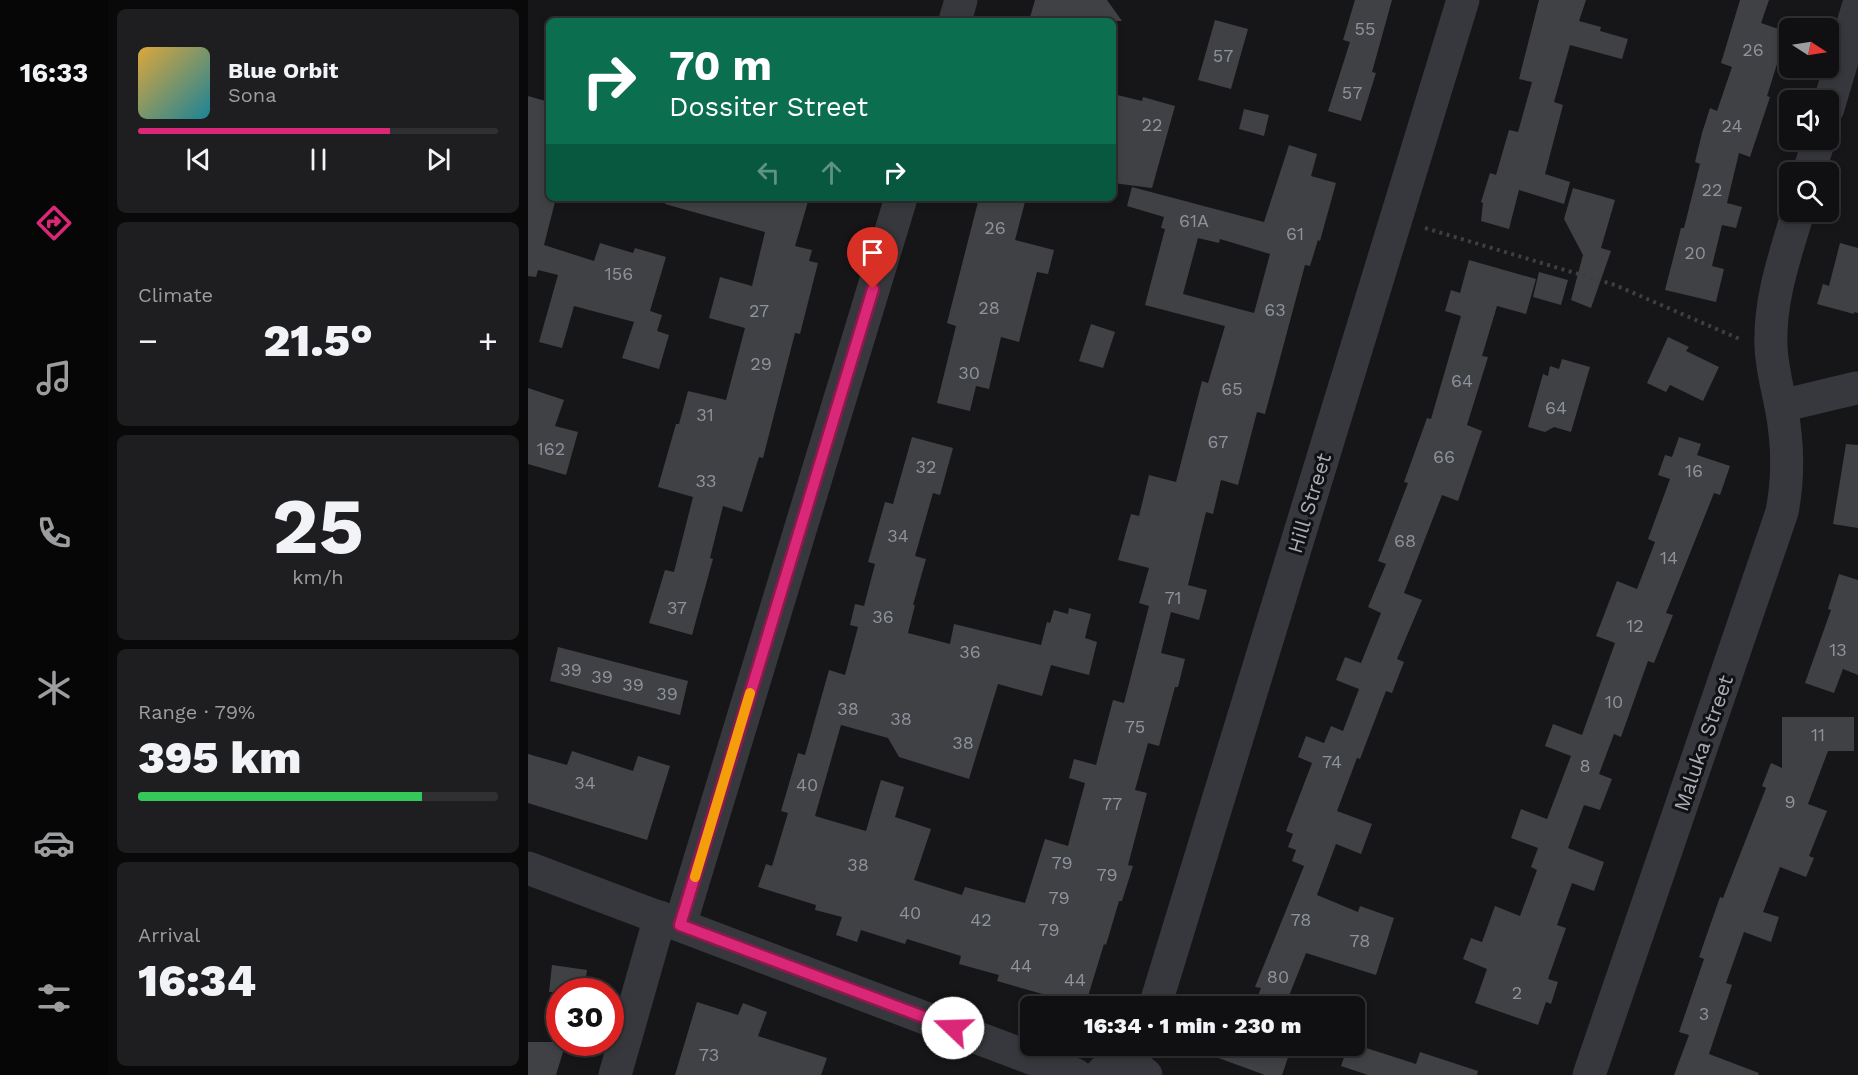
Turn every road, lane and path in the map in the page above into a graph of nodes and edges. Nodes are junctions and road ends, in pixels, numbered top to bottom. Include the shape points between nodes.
1 (961, 0) edge
2 (1462, 0) edge
3 (1858, 7) edge
4 (956, 18) edge
5 (1852, 53) edge
6 (1836, 90) edge
7 (900, 201) edge
8 (1395, 219) junction
9 (1795, 222) edge
10 (1771, 345) junction
11 (1856, 388) dead end
12 (1781, 406) junction
13 (528, 868) edge
14 (670, 921) junction
15 (1158, 996) edge
16 (1142, 1063) edge
17 (615, 1075) edge
18 (1076, 1075) edge
19 (1100, 1075) edge
20 (1589, 1075) edge

1 - 4 street
2 - 8 street, Hill Street
3 - 5 street
5 - 6 street
7 - 14 street
8 - 10 path via 1615,285 1738,339
8 - 15 street, Hill Street
9 - 10 street, Maluka Street via 1772,308
10 - 12 street, Maluka Street
11 - 12 street
12 - 20 street, Maluka Street via 1788,470 1782,512
13 - 14 street
14 - 17 street
14 - 18 street
16 - 19 street via 1111,1066

